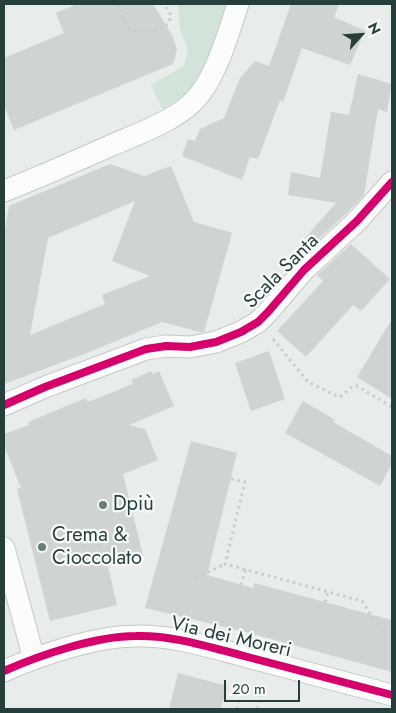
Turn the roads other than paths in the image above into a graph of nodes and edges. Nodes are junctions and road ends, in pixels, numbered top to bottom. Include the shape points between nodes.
1 (238, 4) edge
2 (392, 182) edge
3 (4, 192) edge
4 (4, 405) edge
5 (4, 548) edge
6 (34, 659) junction
7 (4, 671) edge
8 (392, 695) edge

1 - 3 street via 214,72 199,96 180,113
2 - 4 street, Scala Santa via 357,221 304,270 258,322 241,332 216,342 190,347 146,349
5 - 6 street
6 - 7 street, Via dei Moreri
6 - 8 street, Via dei Moreri via 96,641 154,636

